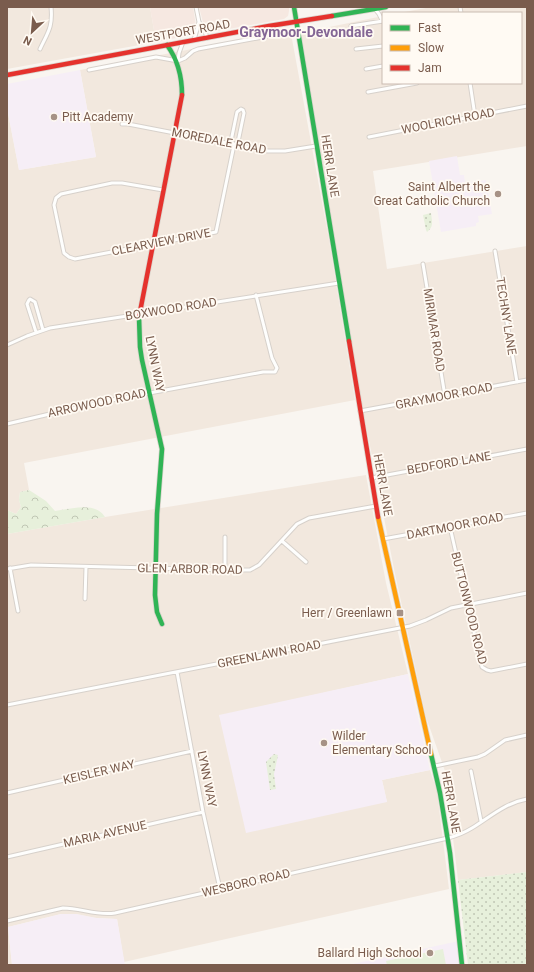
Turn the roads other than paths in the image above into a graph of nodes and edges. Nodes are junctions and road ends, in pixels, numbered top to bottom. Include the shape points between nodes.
1 (51, 7) edge
2 (196, 7) edge
3 (294, 7) edge
4 (386, 7) edge
5 (375, 9) junction
6 (382, 19) edge
7 (382, 21) edge
8 (199, 22) junction
9 (296, 22) junction
10 (351, 26) dead end
11 (268, 36) dead end
12 (207, 38) junction
13 (194, 40) junction
14 (184, 42) junction
15 (167, 45) junction
16 (382, 46) edge
17 (40, 49) dead end
18 (356, 50) dead end
19 (178, 61) junction
20 (382, 66) edge
21 (366, 69) dead end
22 (89, 70) dead end
23 (7, 75) edge
24 (411, 84) edge
25 (470, 84) edge
26 (394, 87) joint
27 (368, 92) dead end
28 (527, 106) edge
29 (474, 116) junction
30 (122, 124) dead end
31 (175, 133) junction
32 (369, 137) dead end
33 (234, 145) junction
34 (316, 146) junction
35 (163, 190) junction
36 (153, 244) junction
37 (495, 250) dead end
38 (423, 264) dead end
39 (339, 283) junction
40 (256, 296) junction
41 (139, 314) junction
42 (43, 330) junction
43 (36, 332) junction
44 (7, 345) edge
45 (527, 380) edge
46 (517, 382) junction
47 (150, 392) junction
48 (445, 396) junction
49 (360, 411) junction
50 (7, 419) edge
51 (13, 422) junction
52 (7, 424) edge
53 (527, 449) edge
54 (371, 478) junction
55 (376, 506) junction
56 (527, 513) edge
57 (450, 527) junction
58 (225, 537) dead end
59 (383, 540) junction
60 (282, 541) junction
61 (306, 562) dead end
62 (86, 567) junction
63 (9, 569) edge
64 (156, 569) junction
65 (225, 570) junction
66 (527, 593) edge
67 (85, 599) dead end
68 (467, 604) junction
69 (18, 611) dead end
70 (162, 624) dead end
71 (403, 627) junction
72 (527, 664) edge
73 (177, 672) junction
74 (7, 705) edge
75 (527, 735) edge
76 (192, 751) junction
77 (435, 766) junction
78 (471, 771) dead end
79 (7, 793) edge
80 (527, 798) edge
81 (203, 812) junction
82 (481, 822) junction
83 (448, 838) junction
84 (7, 857) edge
85 (220, 889) junction
86 (7, 921) edge
87 (462, 965) edge

1 - 17 street via 51,28
2 - 8 street
3 - 9 main road, HERR LANE
4 - 5 main road, WESTPORT ROAD
5 - 6 street
5 - 9 main road, WESTPORT ROAD
7 - 10 street
8 - 12 street
8 - 13 street
9 - 12 main road, WESTPORT ROAD
9 - 34 main road, HERR LANE
11 - 19 street via 198,49
12 - 13 main road, WESTPORT ROAD
13 - 14 main road, WESTPORT ROAD
14 - 15 main road, WESTPORT ROAD
14 - 19 street, LYNN WAY
15 - 19 main road, LYNN WAY
15 - 23 main road, WESTPORT ROAD
16 - 18 street
19 - 22 street via 156,57
19 - 31 main road, LYNN WAY via 182,96
20 - 21 street
24 - 26 street
25 - 29 street
26 - 27 street
28 - 29 street, WOOLRICH ROAD
29 - 32 street, WOOLRICH ROAD
30 - 31 street, MOREDALE ROAD
31 - 33 street, MOREDALE ROAD
31 - 35 main road, LYNN WAY
33 - 33 street via 231,141 237,112 241,109 244,113 238,142
33 - 34 street, MOREDALE ROAD via 274,151
33 - 36 street, CLEARVIEW DRIVE via 216,232
34 - 39 main road, HERR LANE
35 - 36 main road, LYNN WAY
35 - 36 street, CLEARVIEW DRIVE via 122,183 66,192 59,195 54,205 62,248 67,257 75,259
36 - 41 main road, LYNN WAY
37 - 46 street, TECHNY LANE
38 - 48 street, MIRIMAR ROAD
39 - 40 street, BOXWOOD ROAD
39 - 49 main road, HERR LANE
40 - 41 street, BOXWOOD ROAD
40 - 47 street, ARROWOOD ROAD via 277,368 275,372
41 - 42 street, BOXWOOD ROAD
41 - 47 main road, LYNN WAY via 140,346
42 - 43 street, BOXWOOD ROAD
42 - 43 street via 35,302 30,299 27,304
43 - 44 street, BOXWOOD ROAD
45 - 46 street, GRAYMOOR ROAD
46 - 48 street, GRAYMOOR ROAD
47 - 51 street, ARROWOOD ROAD
47 - 64 main road, LYNN WAY via 162,440
48 - 49 street, GRAYMOOR ROAD
49 - 54 main road, HERR LANE
50 - 51 street
51 - 52 street, ARROWOOD ROAD
53 - 54 street, BEDFORD LANE
54 - 55 main road, HERR LANE
55 - 59 main road, HERR LANE
55 - 60 street, GLEN ARBOR ROAD via 306,519 297,524
56 - 57 street, DARTMOOR ROAD
57 - 59 street, DARTMOOR ROAD
57 - 68 street, BUTTONWOOD ROAD
58 - 65 street
59 - 71 main road, HERR LANE
60 - 61 street
60 - 65 street, GLEN ARBOR ROAD via 256,567 243,571
62 - 63 street, GLEN ARBOR ROAD via 31,565
62 - 64 street, GLEN ARBOR ROAD
62 - 67 street
63 - 69 street
64 - 65 street, GLEN ARBOR ROAD
64 - 70 main road, LYNN WAY via 155,603
66 - 68 street, GREENLAWN ROAD
68 - 71 street, GREENLAWN ROAD
68 - 72 street, BUTTONWOOD ROAD via 482,667 491,670
71 - 73 street, GREENLAWN ROAD
71 - 77 main road, HERR LANE
73 - 74 street, GREENLAWN ROAD
73 - 76 street, LYNN WAY
75 - 77 street via 505,740 478,757
76 - 79 street, KEISLER WAY
76 - 81 street, LYNN WAY
77 - 83 main road, HERR LANE
78 - 82 street
80 - 82 street, WESBORO ROAD via 498,809
81 - 84 street, MARIA AVENUE
81 - 85 street, LYNN WAY
82 - 83 street, WESBORO ROAD
83 - 85 street, WESBORO ROAD
83 - 87 main road, HERR LANE
85 - 86 street, WESBORO ROAD via 114,913 99,914 77,908 63,908

